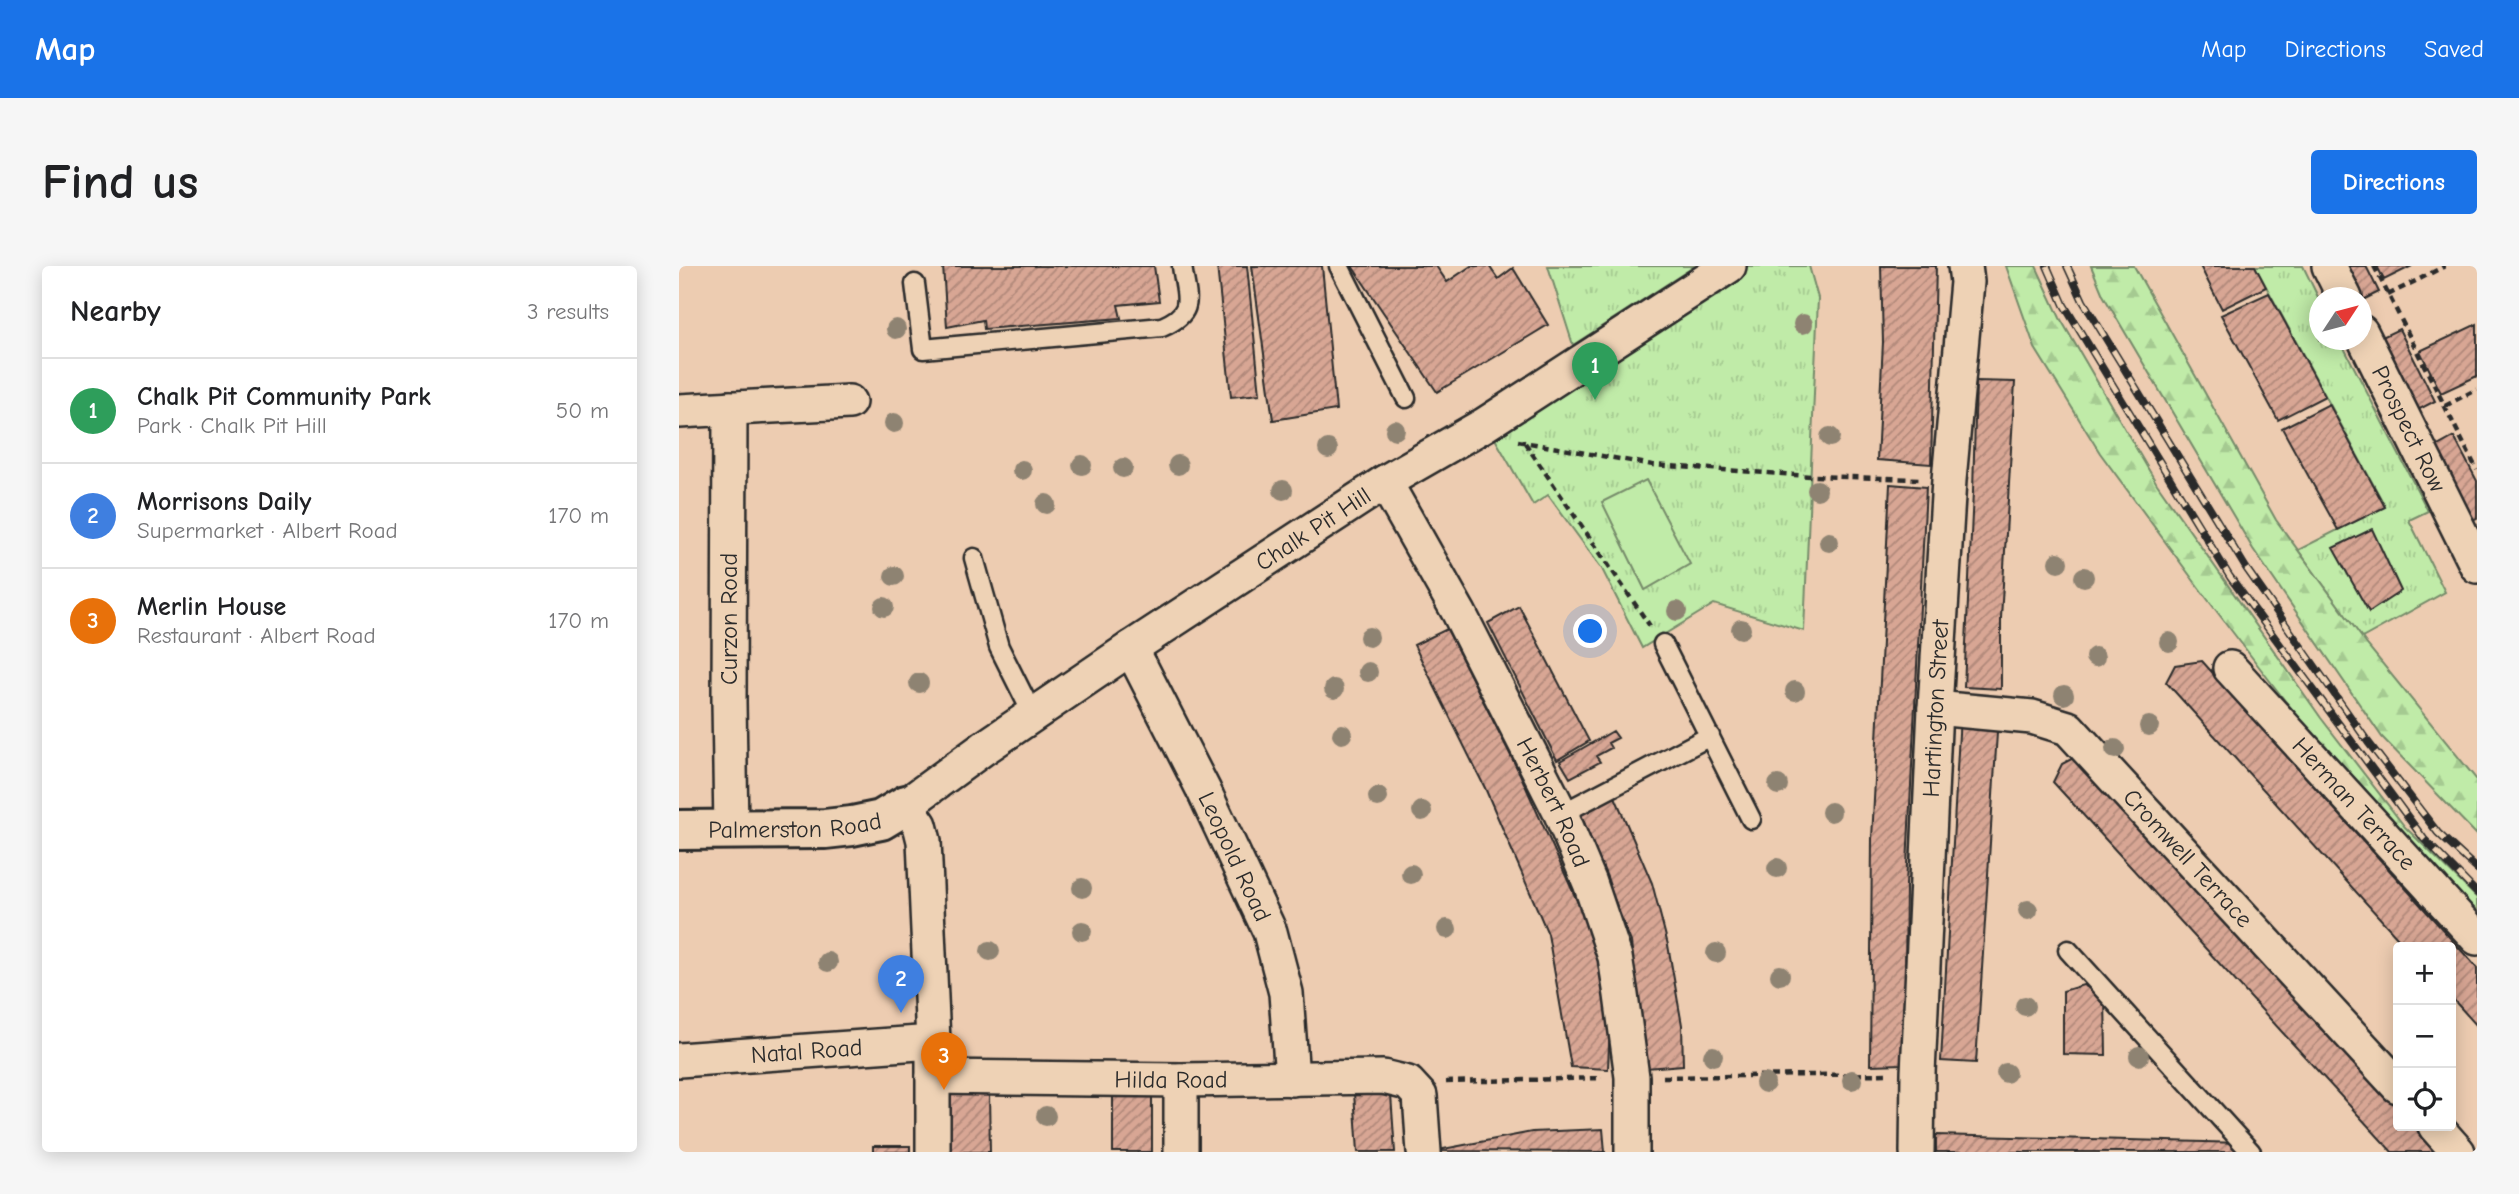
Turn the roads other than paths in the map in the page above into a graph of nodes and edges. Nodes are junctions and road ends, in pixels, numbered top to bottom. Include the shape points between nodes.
1 (1182, 266) edge
2 (1339, 266) edge
3 (1729, 266) edge
4 (1965, 266) edge
5 (2329, 266) edge
6 (915, 284) dead end
7 (2340, 287) edge
8 (2370, 350) edge
9 (1406, 398) dead end
10 (849, 402) dead end
11 (730, 408) junction
12 (679, 411) edge
13 (1385, 482) junction
14 (974, 558) dead end
15 (2477, 566) edge
16 (1663, 644) road end
17 (1131, 648) junction
18 (2229, 668) dead end
19 (1935, 708) junction
20 (1033, 715) junction
21 (1710, 736) junction
22 (906, 805) junction
23 (1561, 814) junction
24 (1751, 819) dead end
25 (679, 830) edge
26 (730, 830) junction
27 (2477, 938) edge
28 (2068, 950) dead end
29 (933, 1042) junction
30 (679, 1060) edge
31 (933, 1077) junction
32 (1292, 1079) junction
33 (1181, 1080) junction
34 (2393, 1081) edge
35 (2439, 1131) edge
36 (933, 1152) edge
37 (1181, 1152) edge
38 (1425, 1152) edge
39 (1632, 1152) edge
40 (1917, 1152) edge
41 (2251, 1152) edge
42 (2458, 1152) edge

1 - 6 lane via 1188,299 1185,311 1163,327 923,349
2 - 9 lane
3 - 13 street, Chalk Pit Hill via 1484,425
4 - 19 street, Hartington Street
5 - 7 street
8 - 15 street, Prospect Row
10 - 11 street
11 - 12 street
11 - 26 street, Curzon Road
13 - 17 street, Chalk Pit Hill
13 - 23 street, Herbert Road via 1459,612
14 - 20 lane via 999,647
16 - 21 lane
17 - 20 street, Chalk Pit Hill
17 - 32 street, Leopold Road via 1270,932 1286,993
18 - 27 street, Herman Terrace
19 - 34 street, Cromwell Terrace via 2032,718 2068,728
19 - 40 street, Hartington Street
20 - 22 street, Chalk Pit Hill
21 - 23 lane
21 - 24 lane
22 - 26 street, Palmerston Road via 881,820 852,826
22 - 29 street via 920,825 924,841
23 - 39 street, Herbert Road via 1615,957 1632,1077
25 - 26 street, Palmerston Road
28 - 41 lane
29 - 30 street, Natal Road
29 - 31 street
31 - 33 street, Hilda Road
31 - 36 street
32 - 33 street, Hilda Road
32 - 38 street, Hilda Road via 1383,1077 1408,1083 1420,1096
33 - 37 street
35 - 42 street

